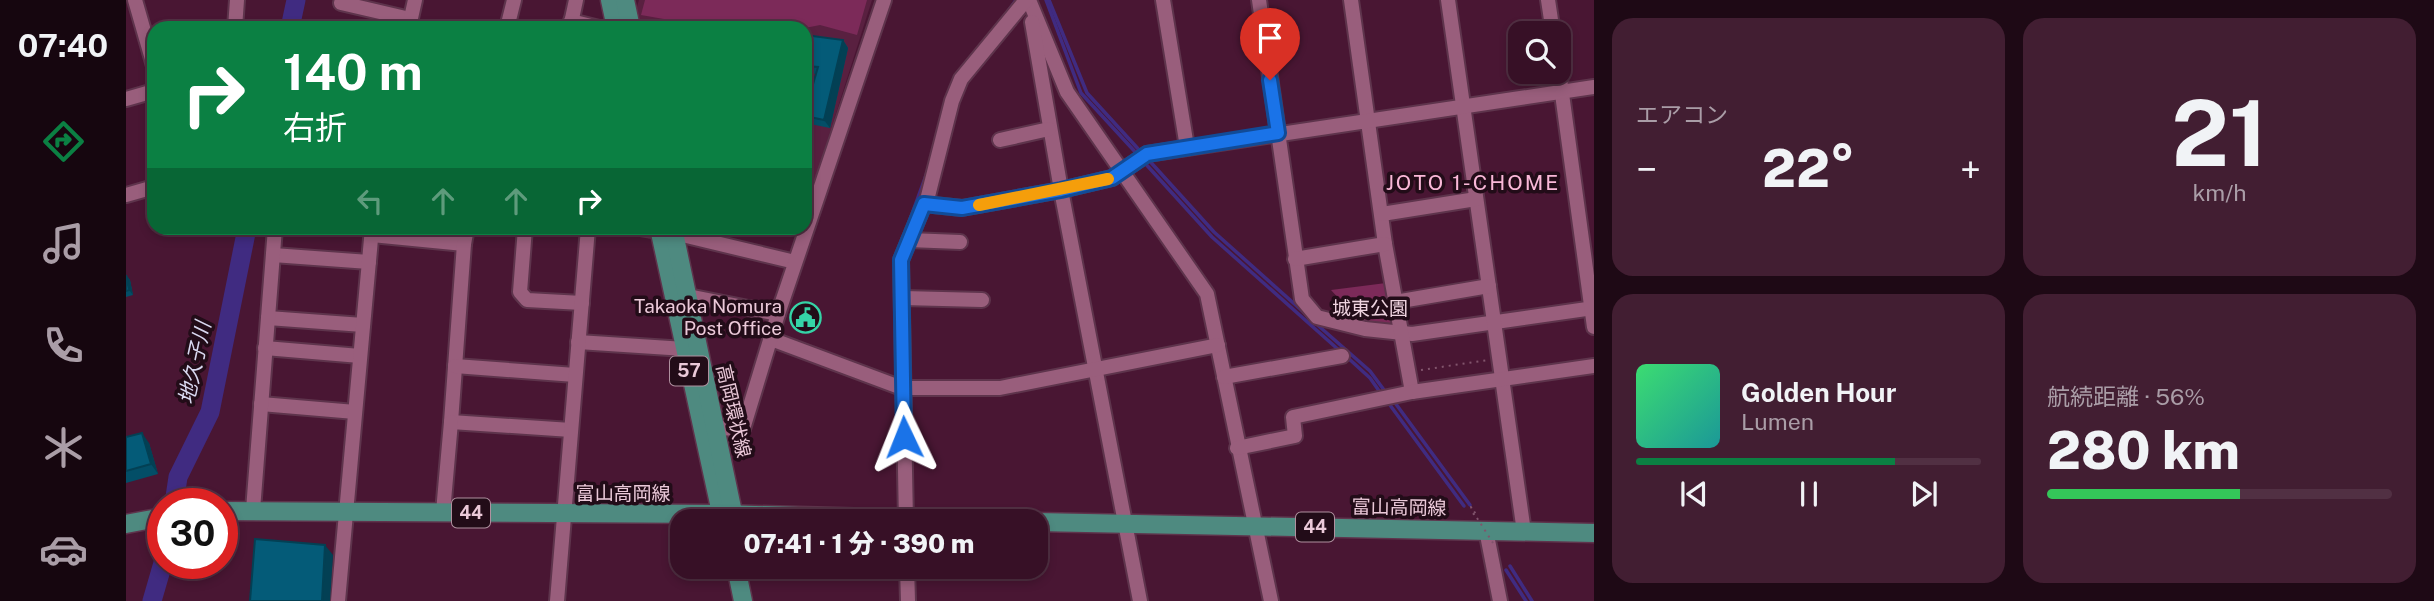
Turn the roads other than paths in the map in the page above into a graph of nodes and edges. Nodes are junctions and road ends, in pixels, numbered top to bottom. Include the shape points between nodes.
1 (135, 0) edge
2 (415, 0) edge
3 (514, 0) edge
4 (576, 0) edge
5 (610, 0) edge
6 (884, 0) edge
7 (1163, 0) edge
8 (1259, 0) edge
9 (1351, 0) edge
10 (1448, 0) edge
11 (1548, 0) edge
12 (240, 1) edge
13 (341, 3) dead end
14 (1029, 3) edge
15 (236, 21) edge
16 (403, 21) edge
17 (410, 21) edge
18 (510, 21) edge
19 (571, 21) edge
20 (614, 21) edge
21 (1551, 21) edge
22 (147, 41) edge
23 (1561, 84) edge
24 (1594, 87) edge
25 (1562, 91) junction
26 (147, 93) edge
27 (126, 99) edge
28 (1463, 106) junction
29 (1369, 120) junction
30 (1049, 129) junction
31 (1278, 133) junction
32 (1000, 140) dead end
33 (1187, 147) junction
34 (1132, 165) junction
35 (147, 189) edge
36 (1061, 190) junction
37 (126, 195) edge
38 (1476, 199) junction
39 (812, 202) edge
40 (926, 204) junction
41 (1382, 214) junction
42 (274, 235) edge
43 (372, 235) edge
44 (400, 235) edge
45 (466, 235) edge
46 (524, 235) edge
47 (587, 235) edge
48 (667, 235) edge
49 (686, 235) edge
50 (803, 235) edge
51 (909, 240) junction
52 (960, 242) dead end
53 (464, 244) junction
54 (1385, 244) junction
55 (273, 255) junction
56 (1295, 259) junction
57 (369, 262) junction
58 (795, 262) junction
59 (1489, 286) junction
60 (681, 298) junction
61 (903, 298) junction
62 (982, 300) dead end
63 (1395, 302) junction
64 (582, 303) junction
65 (1592, 308) edge
66 (778, 314) junction
67 (268, 318) junction
68 (1494, 323) junction
69 (363, 325) junction
70 (1594, 327) edge
71 (1401, 333) junction
72 (771, 339) junction
73 (578, 342) junction
74 (1218, 345) junction
75 (265, 348) junction
76 (685, 349) junction
77 (360, 356) junction
78 (1342, 356) dead end
79 (455, 366) junction
80 (1594, 366) edge
81 (1097, 370) junction
82 (575, 375) junction
83 (1224, 377) junction
84 (1502, 380) junction
85 (899, 387) junction
86 (1412, 392) junction
87 (261, 404) junction
88 (355, 412) junction
89 (451, 422) junction
90 (716, 428) junction
91 (571, 430) junction
92 (1242, 447) junction
93 (727, 509) edge
94 (728, 509) edge
95 (905, 509) edge
96 (238, 510) edge
97 (253, 510) junction
98 (346, 511) junction
99 (443, 512) junction
100 (563, 514) junction
101 (670, 517) edge
102 (147, 519) edge
103 (1048, 522) edge
104 (1126, 523) junction
105 (126, 524) edge
106 (1256, 526) junction
107 (1484, 528) junction
108 (1524, 532) junction
109 (1594, 533) edge
110 (738, 579) edge
111 (907, 579) edge
112 (338, 601) edge
113 (556, 601) edge
114 (743, 601) edge
115 (908, 601) edge
116 (1140, 601) edge
117 (1271, 601) edge
118 (1500, 601) edge

1 - 22 street
2 - 17 street
3 - 18 street
4 - 19 street
5 - 20 main road
6 - 39 street
7 - 33 street
8 - 31 street
9 - 29 street
10 - 28 street
11 - 21 street
12 - 15 street
13 - 16 street
14 - 30 street
14 - 34 street via 1067,92
14 - 40 street via 961,79
23 - 25 street
24 - 25 street
25 - 28 street
25 - 65 street
26 - 27 street
28 - 29 street
28 - 38 street
29 - 31 street
29 - 41 street
30 - 32 street
30 - 36 street
31 - 33 street
31 - 56 street
33 - 34 street
34 - 36 street
34 - 74 street via 1207,294
35 - 37 street
36 - 40 street via 962,208
36 - 81 street
38 - 41 street
38 - 59 street
40 - 51 street
41 - 54 street
42 - 55 street
43 - 57 street
44 - 53 street
45 - 53 street
46 - 64 street via 520,292 527,300
47 - 64 street
48 - 60 main road, 高岡環状線 / 57
49 - 58 street
50 - 58 street
51 - 52 street
51 - 61 street via 901,260
53 - 79 street
54 - 56 street
54 - 63 street
55 - 57 street
55 - 67 street
56 - 71 street via 1301,299 1317,317
57 - 69 street
58 - 66 street
59 - 63 street
59 - 68 street
60 - 66 street
60 - 76 main road, 高岡環状線 / 57
60 - 90 main road, 高岡環状線 / 57
61 - 62 street
61 - 85 street
63 - 71 street
64 - 73 street
65 - 68 street
65 - 70 street
66 - 72 street
67 - 69 street
67 - 75 street
68 - 71 street
68 - 84 street
69 - 77 street
71 - 86 street
72 - 85 street
72 - 90 street via 743,429
73 - 76 street
73 - 82 street
74 - 81 street
74 - 83 street
75 - 77 street
75 - 87 street
76 - 93 main road, 高岡環状線 / 57
77 - 88 street
78 - 83 street
79 - 82 street
79 - 89 street
80 - 84 street
81 - 85 street via 1000,388
81 - 104 street
82 - 91 street
83 - 92 street
84 - 86 street
84 - 108 street
85 - 95 street
86 - 92 street via 1293,417 1295,436
87 - 88 street
87 - 97 street
88 - 98 street
89 - 91 street
89 - 99 street
90 - 94 main road, 高岡環状線 / 57
91 - 100 street
92 - 106 street
96 - 97 main road, 富山高岡線 / 44
97 - 98 main road, 富山高岡線 / 44
98 - 99 main road, 富山高岡線 / 44
98 - 112 street
99 - 100 main road, 富山高岡線 / 44
100 - 101 main road, 富山高岡線 / 44
100 - 113 street
102 - 105 main road
103 - 104 main road, 富山高岡線 / 44
104 - 106 main road, 富山高岡線 / 44
104 - 116 street
106 - 107 main road, 富山高岡線 / 44
106 - 117 street
107 - 108 main road, 富山高岡線 / 44
107 - 118 street
108 - 109 main road, 富山高岡線 / 44
110 - 114 main road
111 - 115 street

